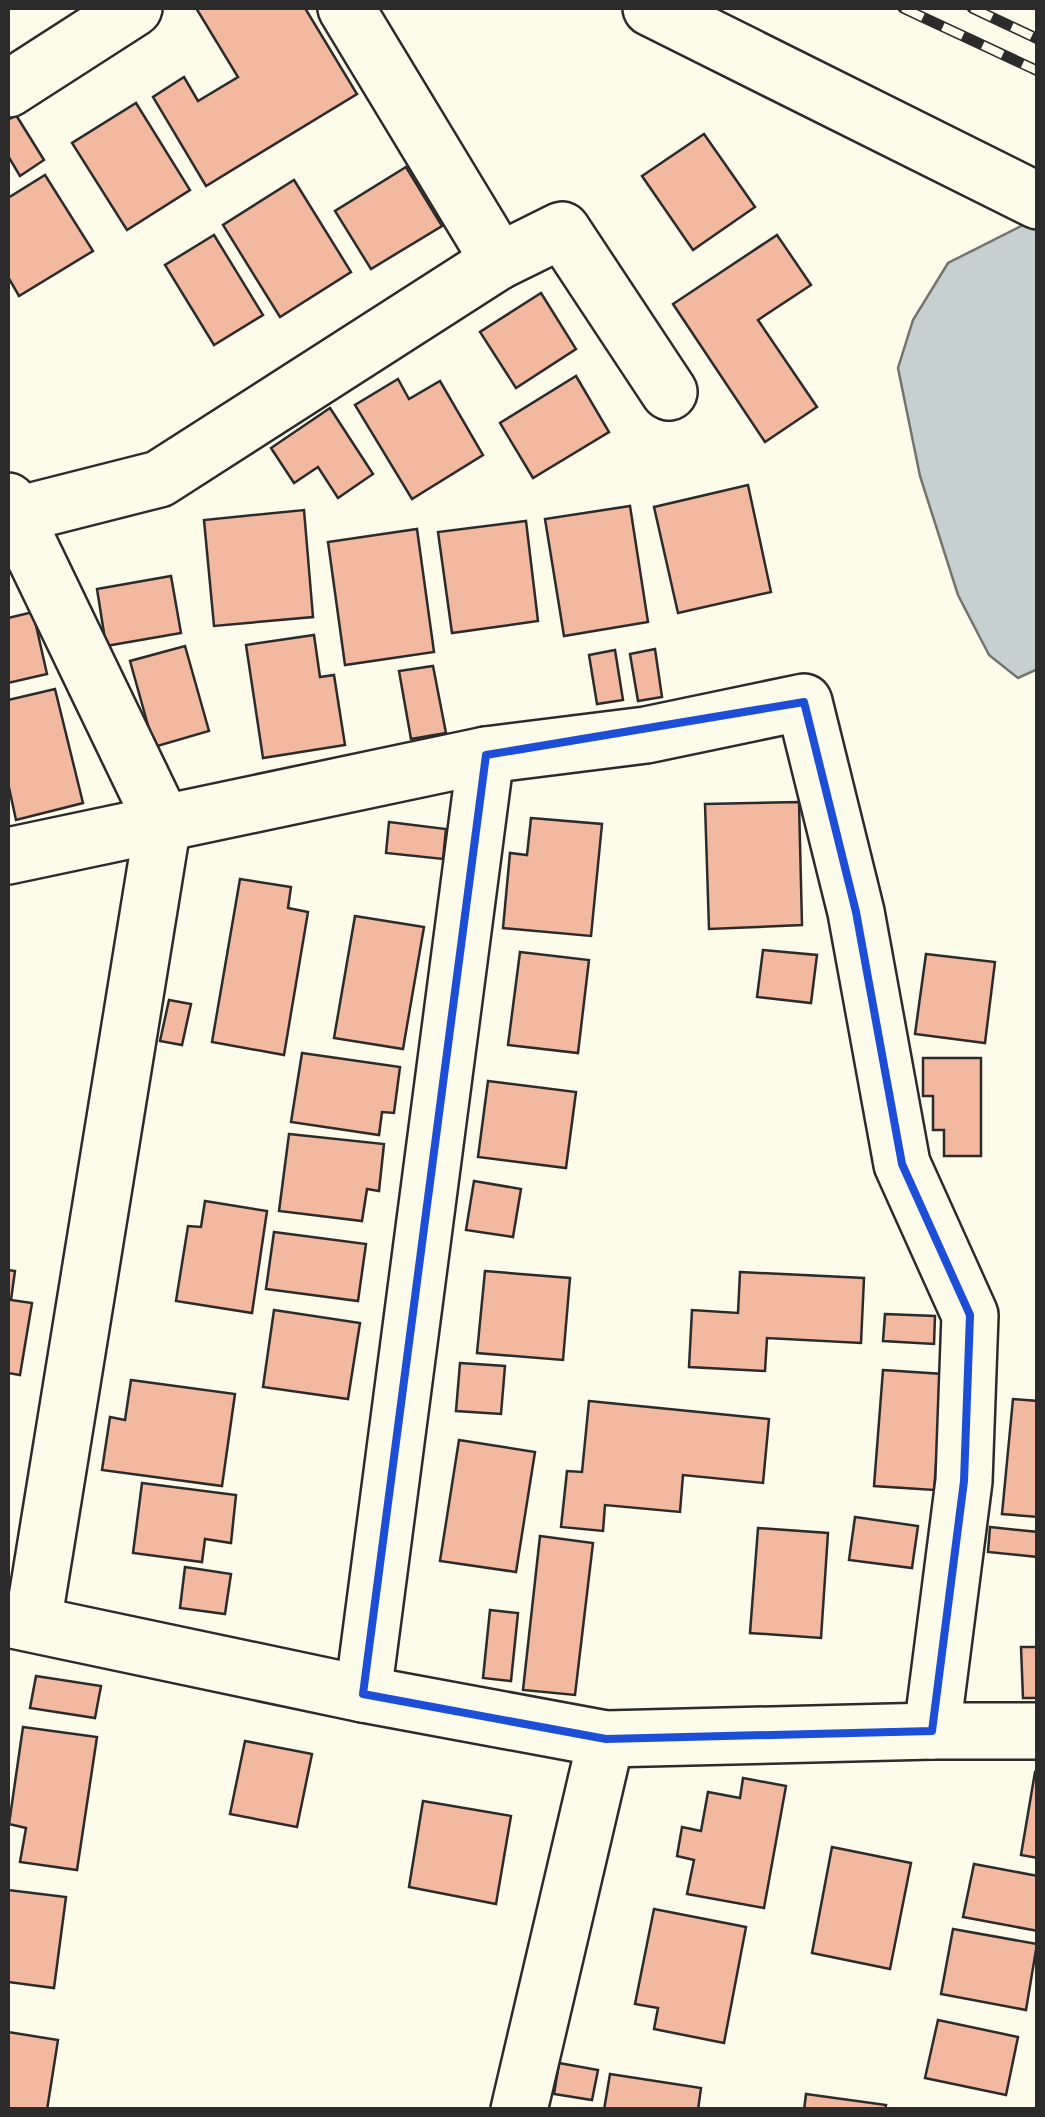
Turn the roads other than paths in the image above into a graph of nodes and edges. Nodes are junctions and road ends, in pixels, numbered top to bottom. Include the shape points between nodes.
1 (134, 8) edge
2 (346, 8) edge
3 (651, 8) edge
4 (8, 89) edge
5 (1038, 201) edge
6 (499, 261) junction
7 (669, 392) dead end
8 (12, 508) edge
9 (486, 756) junction
10 (163, 823) junction
11 (8, 856) edge
12 (20, 1621) edge
13 (362, 1694) junction
14 (932, 1731) junction
15 (1038, 1732) edge
16 (606, 1739) junction
17 (519, 2110) edge

1 - 4 street
2 - 6 street
3 - 5 street
6 - 7 street via 562,230
6 - 8 street via 159,480
8 - 10 street
9 - 10 street
9 - 13 street
9 - 14 street via 646,734 804,702 856,912 902,1164 970,1316 964,1480
10 - 11 street
10 - 12 street
12 - 13 street
13 - 16 street
14 - 15 street
14 - 16 street
16 - 17 street

